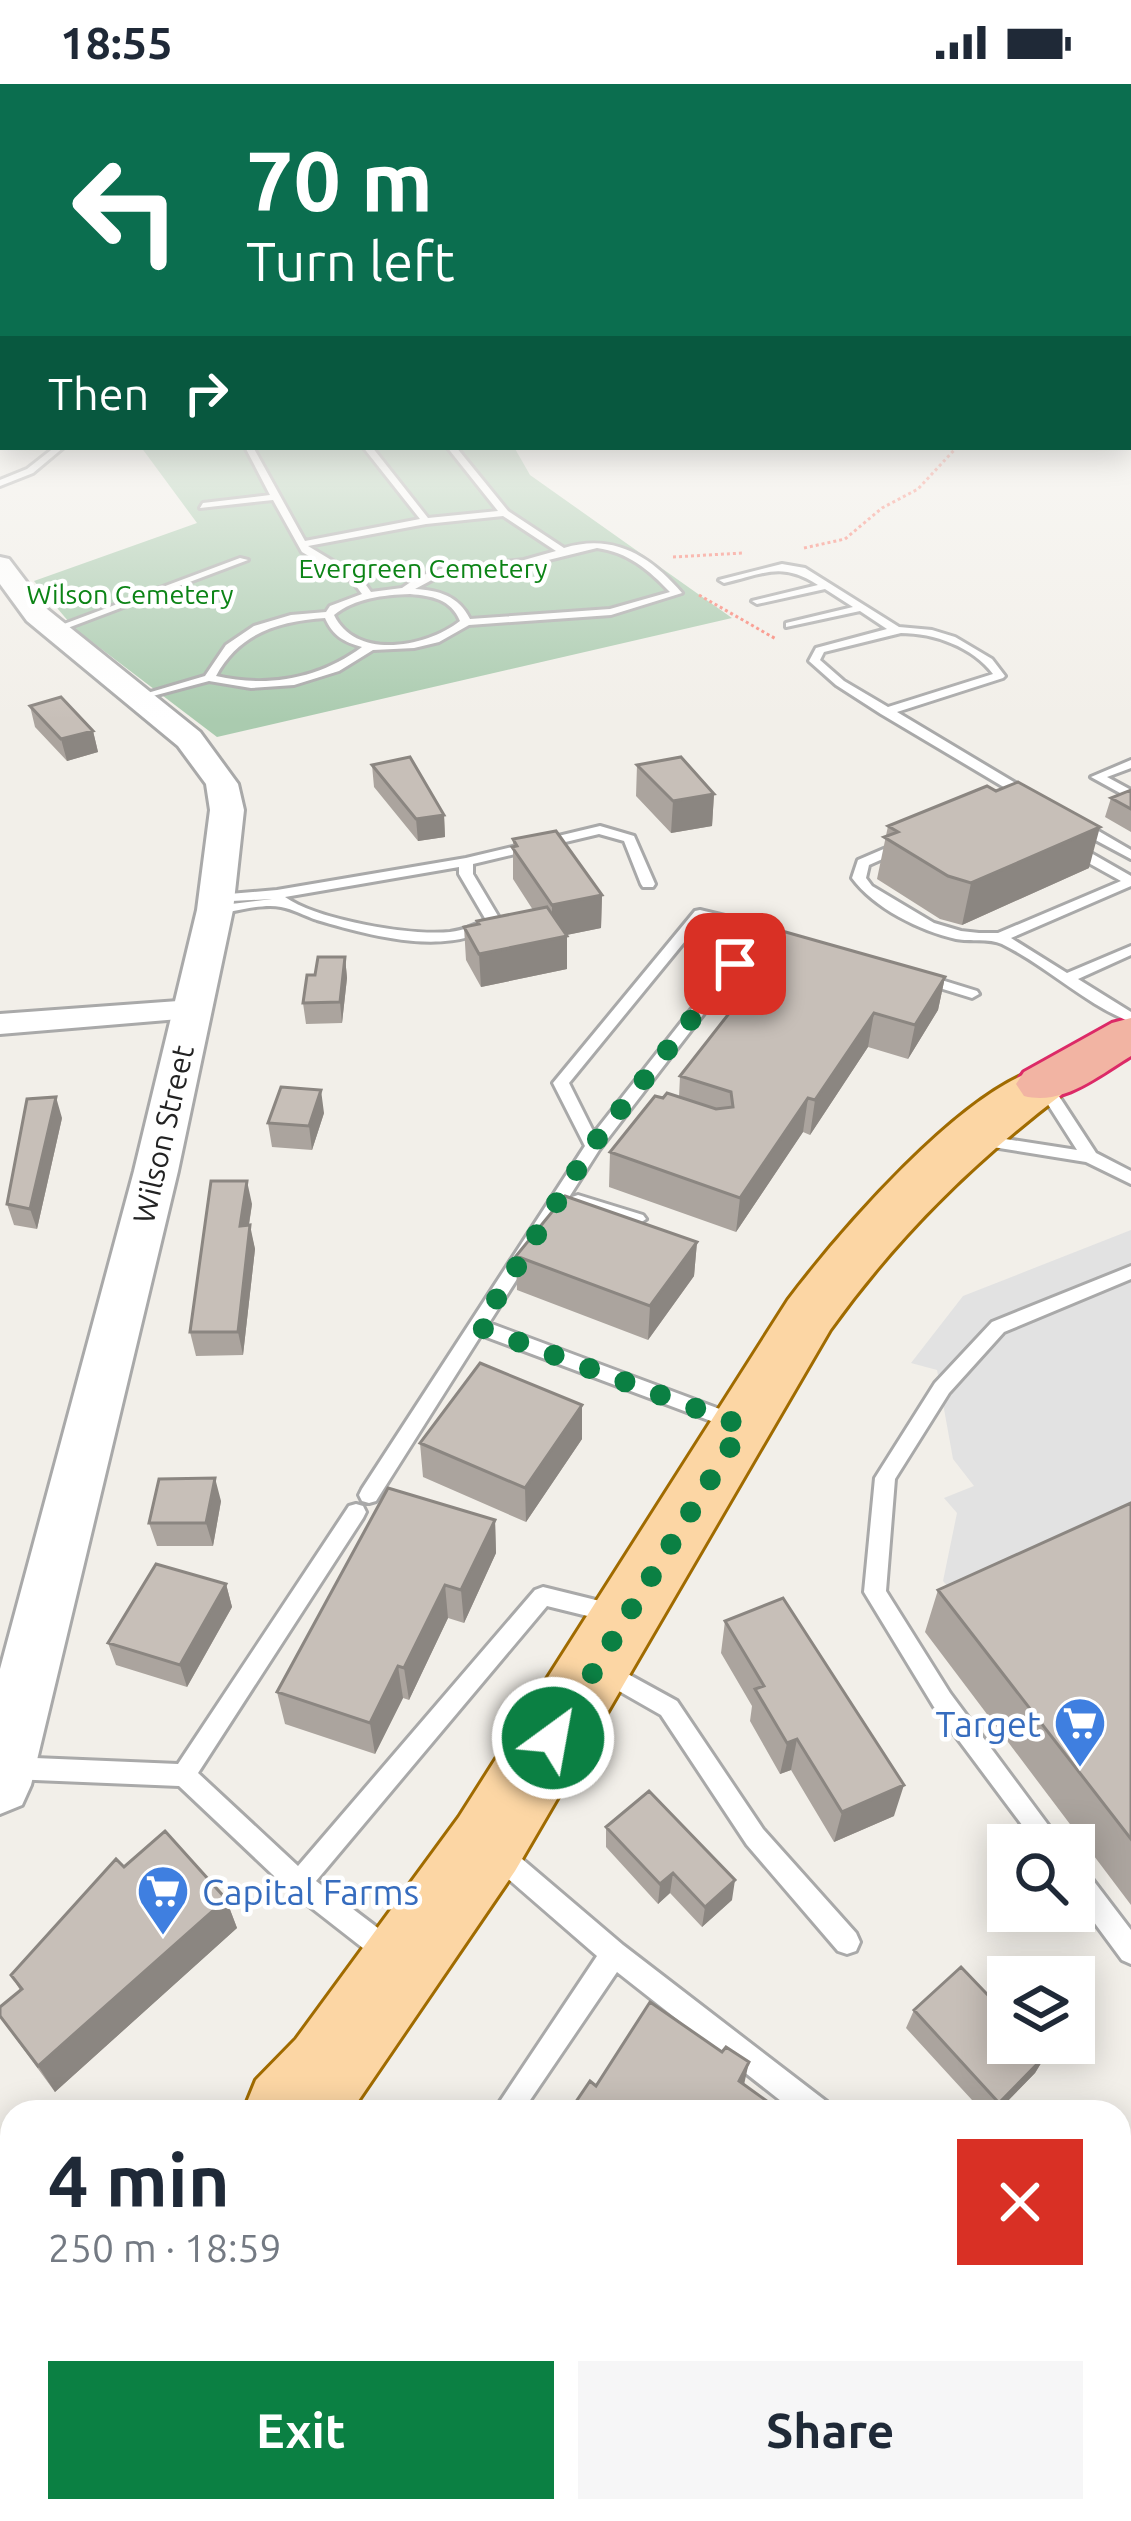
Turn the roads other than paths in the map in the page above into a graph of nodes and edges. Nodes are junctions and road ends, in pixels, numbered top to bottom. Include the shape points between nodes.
1 (274, 493) edge
2 (404, 493) edge
3 (488, 493) edge
4 (276, 497) junction
5 (203, 506) dead end
6 (505, 513) junction
7 (426, 521) junction
8 (303, 544) junction
9 (563, 552) junction
10 (243, 560) dead end
11 (724, 580) dead end
12 (5, 582) edge
13 (827, 586) junction
14 (405, 591) junction
15 (368, 595) junction
16 (757, 601) dead end
17 (861, 608) junction
18 (329, 615) junction
19 (466, 622) junction
20 (790, 625) dead end
21 (53, 630) junction
22 (898, 631) junction
23 (371, 646) junction
24 (209, 679) junction
25 (137, 699) junction
26 (885, 712) junction
27 (1131, 764) edge
28 (1131, 795) edge
29 (1050, 808) edge
30 (1070, 820) edge
31 (923, 836) edge
32 (1058, 840) edge
33 (1131, 855) edge
34 (466, 862) junction
35 (1126, 883) edge
36 (648, 884) dead end
37 (1131, 896) edge
38 (279, 898) junction
39 (216, 904) junction
40 (762, 929) junction
41 (783, 935) edge
42 (1000, 937) junction
43 (1131, 950) edge
44 (909, 974) edge
45 (1066, 978) junction
46 (972, 994) dead end
47 (192, 1010) junction
48 (1131, 1018) edge
49 (0, 1024) edge
50 (1131, 1034) edge
51 (1043, 1084) junction
52 (626, 1103) junction
53 (645, 1109) edge
54 (970, 1138) junction
55 (592, 1146) junction
56 (1090, 1156) junction
57 (1131, 1178) edge
58 (562, 1196) junction
59 (637, 1220) edge
60 (1131, 1272) edge
61 (479, 1327) junction
62 (743, 1426) junction
63 (612, 1642) junction
64 (184, 1775) junction
65 (2, 1776) edge
66 (1036, 1824) edge
67 (487, 1844) junction
68 (299, 1883) junction
69 (1095, 1903) edge
70 (847, 1942) dead end
71 (1131, 1951) edge
72 (614, 1954) junction
73 (404, 1964) junction
74 (299, 2100) edge
75 (514, 2100) edge
76 (803, 2100) edge

1 - 4 lane
2 - 7 lane
3 - 6 lane
4 - 5 lane
4 - 8 lane
6 - 7 lane
6 - 9 lane
7 - 8 lane
8 - 15 lane
9 - 14 lane via 436,573
9 - 19 lane via 602,542 646,559 677,593 611,612
10 - 21 lane
11 - 13 lane via 791,567
12 - 21 street, Wilson Street
13 - 16 lane
13 - 17 lane
14 - 15 lane
14 - 19 lane via 446,598
15 - 18 lane
17 - 20 lane
17 - 22 lane
18 - 23 lane via 338,634
18 - 24 lane via 243,635 224,649
19 - 23 lane via 429,642
21 - 25 street, Wilson Street
22 - 26 lane via 813,656 826,674
22 - 26 lane via 940,632 999,676
23 - 24 lane via 290,682
24 - 25 lane
25 - 39 street, Wilson Street via 189,740 222,784 227,810
26 - 29 lane
27 - 28 lane via 1097,777
30 - 33 lane
31 - 42 lane via 863,862 868,889 940,934
32 - 35 lane
34 - 36 lane via 600,830 629,839
34 - 38 lane
34 - 38 lane via 494,921 467,936 333,921
35 - 37 lane
35 - 42 lane
38 - 39 lane
39 - 47 street, Wilson Street
40 - 41 lane
40 - 52 lane
40 - 55 lane via 700,914 561,1083
42 - 45 lane
43 - 45 lane
44 - 46 lane
45 - 48 lane
47 - 49 street
47 - 65 street, Wilson Street
50 - 51 highway
51 - 54 main road
51 - 56 lane
52 - 53 lane
52 - 55 lane
54 - 56 lane
54 - 62 main road via 879,1222 809,1315
55 - 58 lane
56 - 57 lane
58 - 59 lane
58 - 61 lane
60 - 66 lane via 998,1327 942,1388 885,1478 875,1592 942,1700
61 - 62 lane
61 - 64 lane
62 - 63 main road
63 - 67 main road
63 - 68 lane via 543,1596
63 - 70 lane via 669,1708 755,1837
64 - 65 lane
64 - 68 lane
67 - 72 lane
67 - 73 main road
68 - 73 lane
69 - 71 lane
72 - 75 lane
72 - 76 lane
73 - 74 main road

